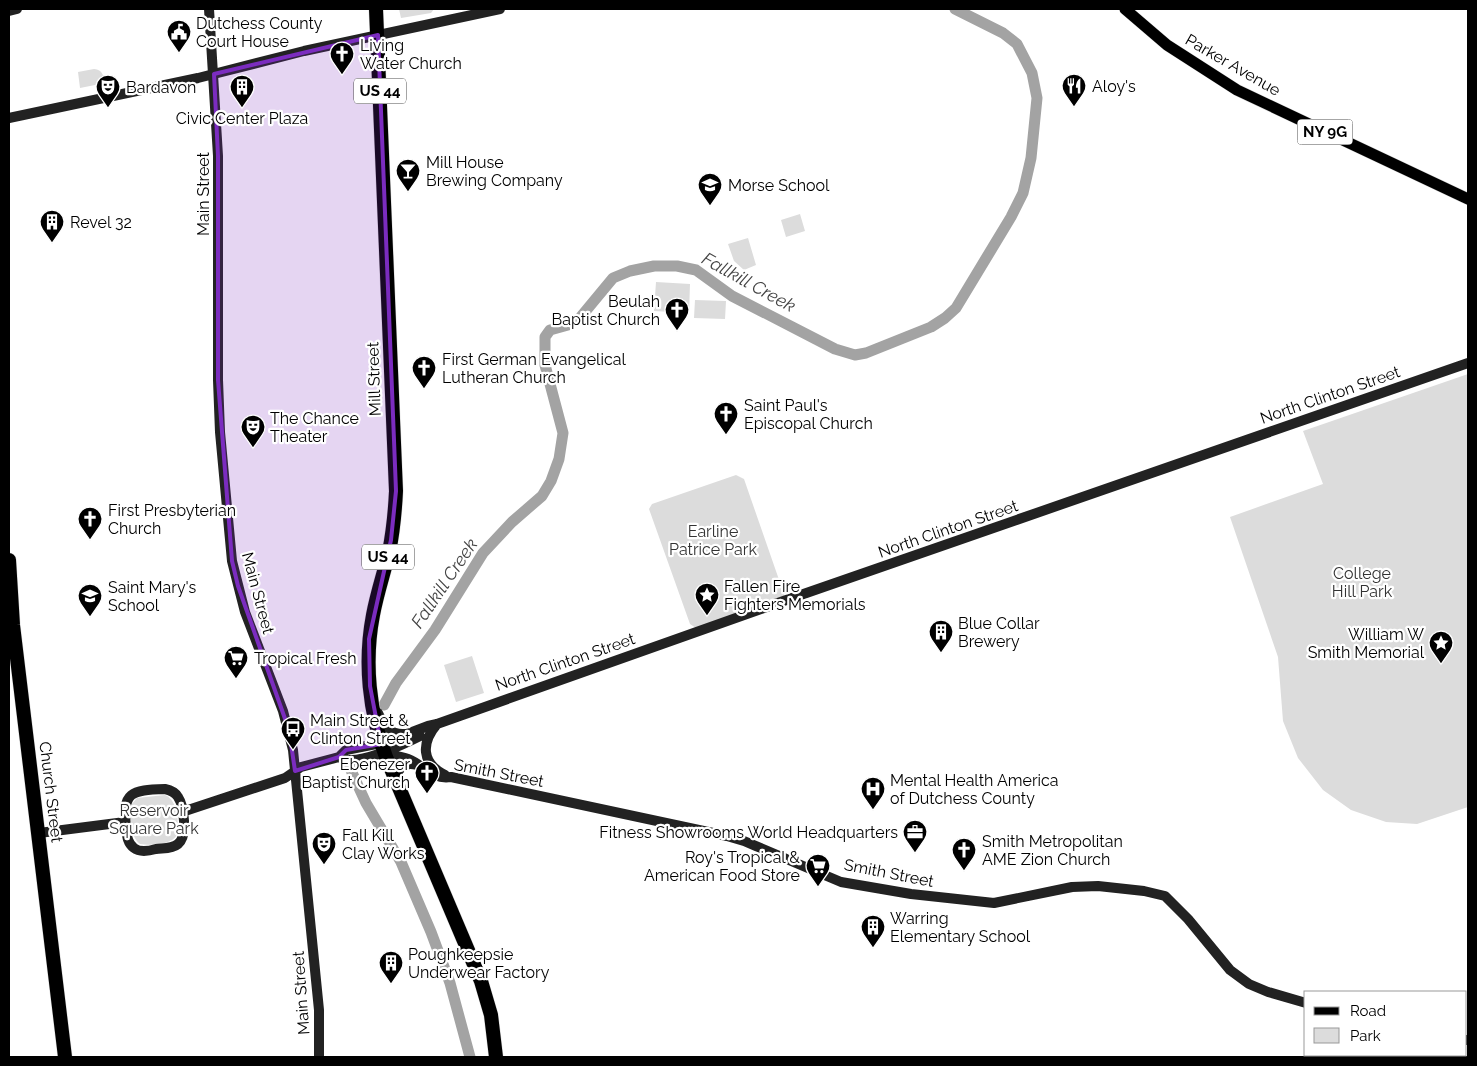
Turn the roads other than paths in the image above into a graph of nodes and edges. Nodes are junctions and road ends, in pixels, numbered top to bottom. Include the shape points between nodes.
1 (17, 9) edge
2 (209, 9) edge
3 (500, 9) edge
4 (1125, 9) edge
5 (9, 11) edge
6 (377, 19) edge
7 (214, 74) junction
8 (9, 118) edge
9 (1468, 199) edge
10 (1468, 363) edge
11 (9, 560) edge
12 (371, 698) junction
13 (437, 724) junction
14 (411, 733) junction
15 (383, 748) junction
16 (420, 767) junction
17 (295, 771) junction
18 (451, 778) junction
19 (396, 782) junction
20 (182, 812) junction
21 (125, 822) junction
22 (38, 833) junction
23 (1304, 1002) edge
24 (65, 1057) edge
25 (319, 1057) edge
26 (496, 1057) edge

1 - 5 street
2 - 7 street, Main Street
3 - 6 street
4 - 9 main road, Parker Avenue / NY 9G via 1171,48 1237,90
6 - 7 street via 286,55
6 - 12 highway, Mill Street / US 44 via 396,491 390,549 370,630
7 - 8 street
7 - 17 street, Main Street via 218,156 218,380 232,560 251,630 289,730
10 - 13 street, North Clinton Street
11 - 22 highway, Church Street via 13,625
12 - 14 street via 389,731
12 - 15 highway, Mill Street / US 44
13 - 14 street, North Clinton Street
13 - 15 street, North Clinton Street via 423,734
13 - 18 street via 427,739 427,758 438,772
14 - 15 street, North Clinton Street
15 - 16 street, Smith Street
15 - 17 street, North Clinton Street via 346,750 339,757
15 - 19 highway, US 44
16 - 18 street, Smith Street via 434,776
16 - 19 street via 402,766
17 - 20 street, North Clinton Street via 285,778
17 - 25 street, Main Street via 319,1010
18 - 23 street, Smith Street via 728,836 841,882 911,894 994,903 1088,886 1151,892 1165,896 1230,970 1249,984
19 - 26 highway, US 44 via 471,954 488,1005
20 - 21 street via 179,798 169,790 139,792 132,794 125,803
20 - 21 street via 183,838 170,847 146,851 135,849 128,840
21 - 22 street
22 - 24 highway, Church Street

